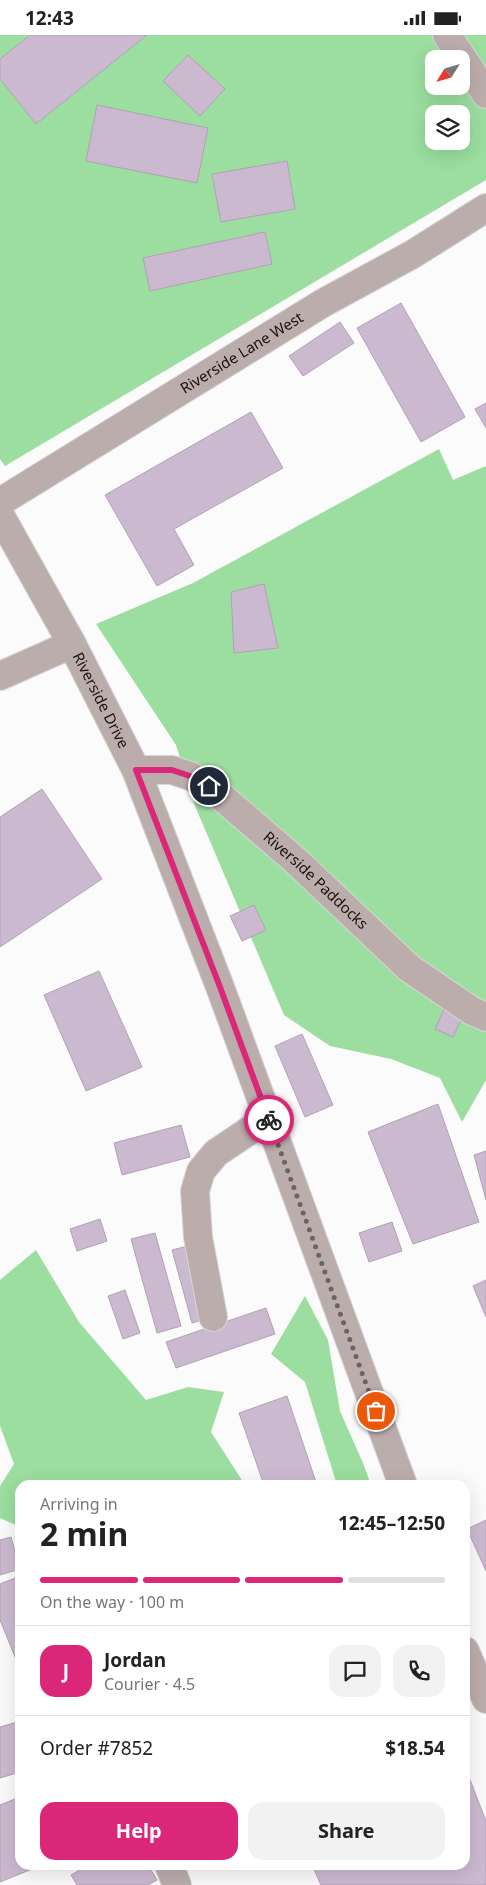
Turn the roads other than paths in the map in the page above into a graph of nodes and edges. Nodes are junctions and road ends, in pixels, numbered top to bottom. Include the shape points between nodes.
1 (447, 35) edge
2 (486, 94) edge
3 (486, 208) edge
4 (0, 502) edge
5 (0, 515) edge
6 (72, 644) junction
7 (0, 676) edge
8 (136, 770) junction
9 (486, 1017) edge
10 (268, 1118) junction
11 (213, 1317) dead end
12 (401, 1480) edge
13 (470, 1662) edge
14 (486, 1699) edge
15 (172, 1870) edge
16 (177, 1885) edge

1 - 2 street
3 - 4 street, Riverside Lane West via 413,255 323,303
5 - 6 street, Riverside Drive
6 - 7 street
6 - 8 street, Riverside Drive
8 - 9 street, Riverside Paddocks via 172,770 209,786 297,862 409,968
8 - 10 street, Riverside Drive
10 - 11 street via 216,1153 201,1171 194,1191 198,1237
10 - 12 street, Riverside Drive
13 - 14 street
15 - 16 street

